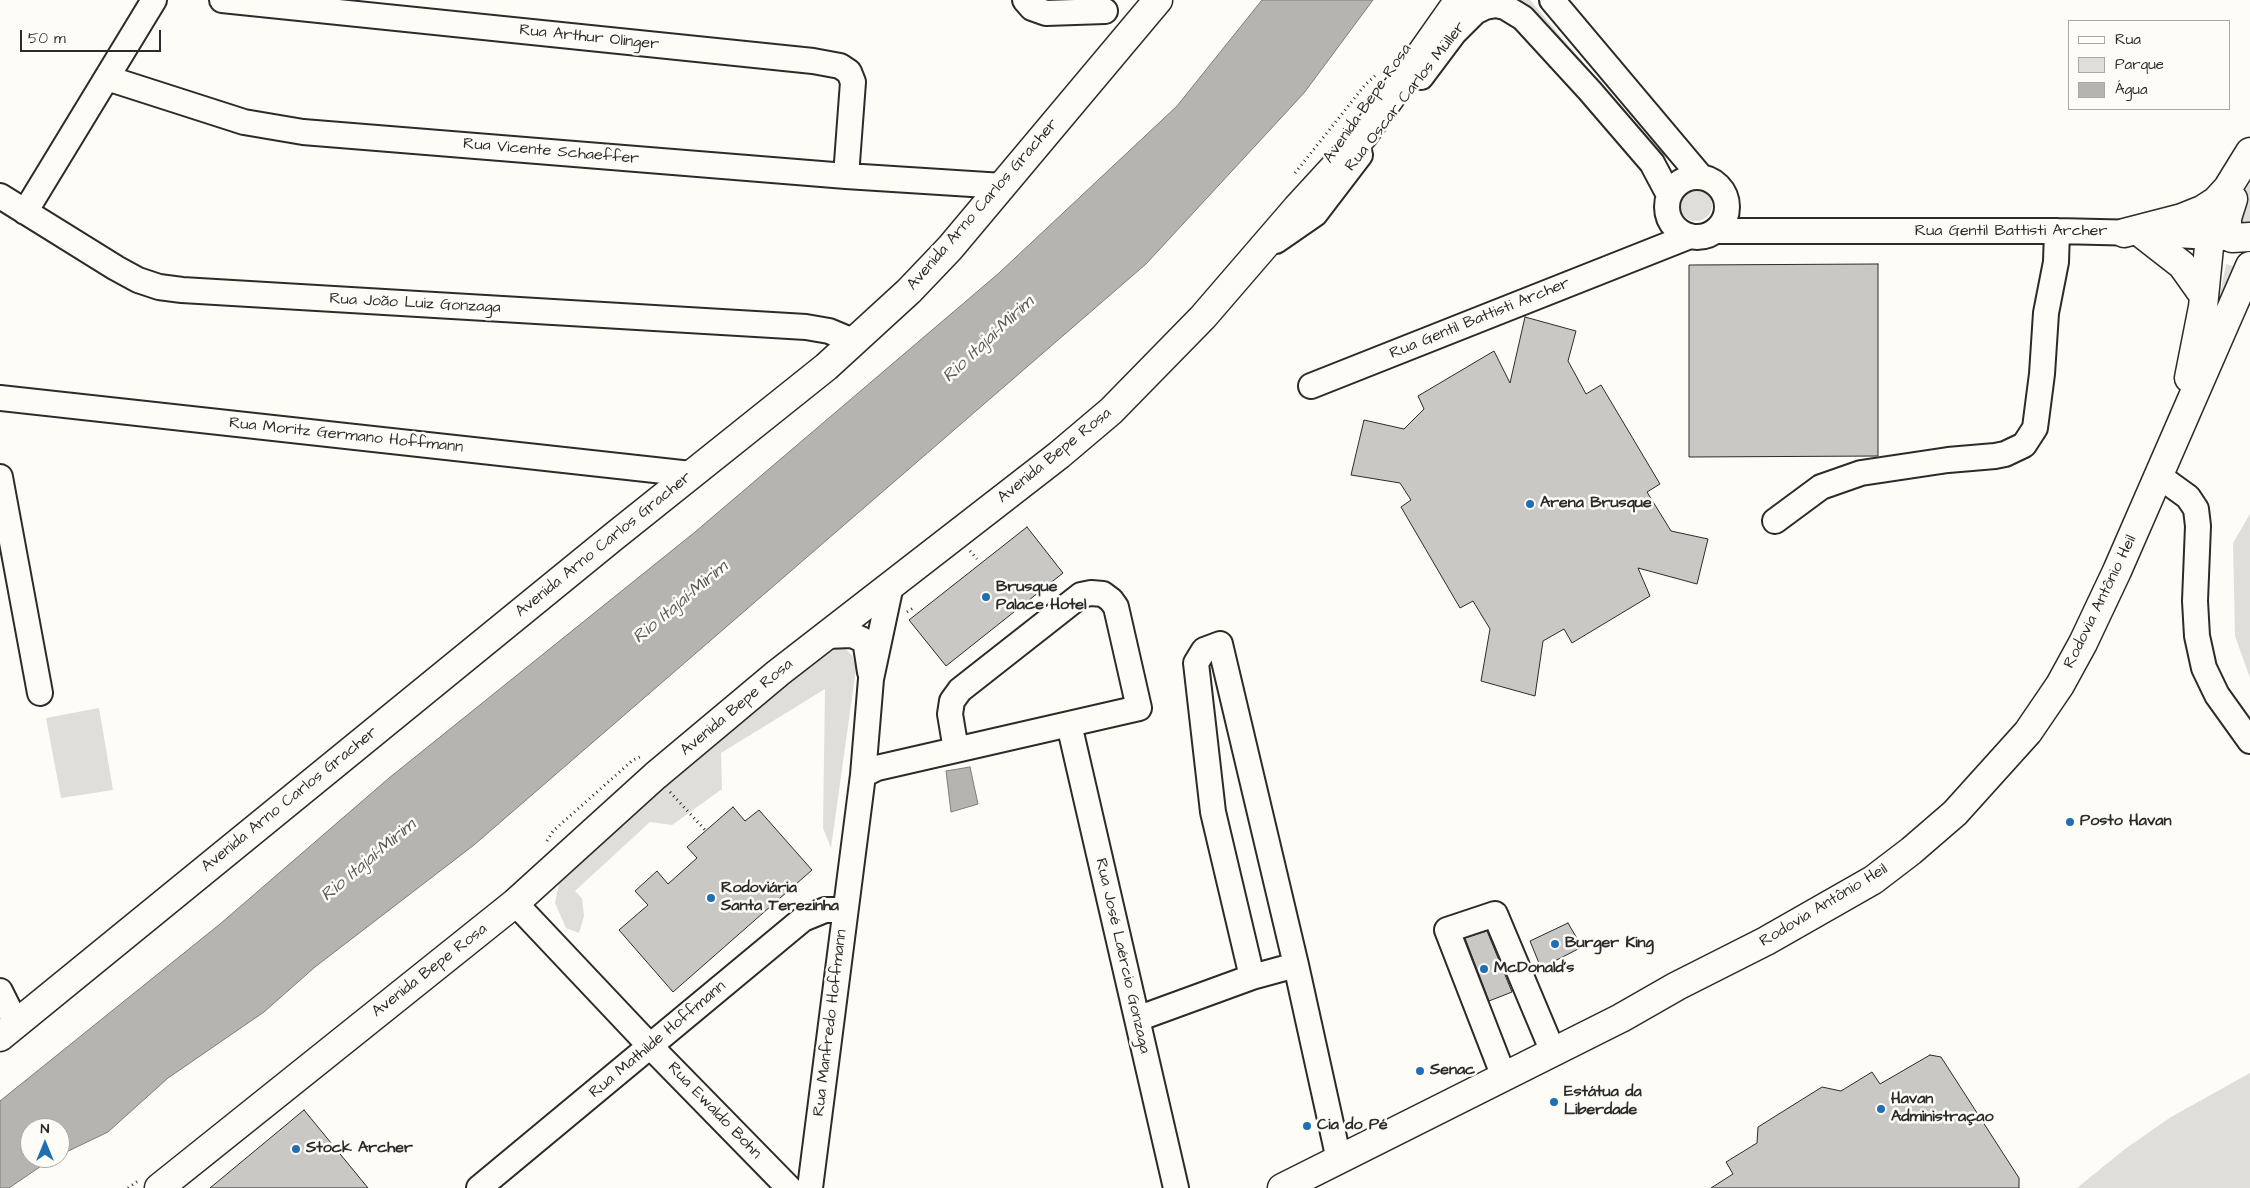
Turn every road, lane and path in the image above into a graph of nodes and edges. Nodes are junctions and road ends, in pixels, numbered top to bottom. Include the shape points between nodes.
1 (154, 0) edge
2 (222, 0) edge
3 (1025, 0) edge
4 (1158, 0) edge
5 (1447, 0) edge
6 (1459, 0) edge
7 (1539, 0) edge
8 (1552, 0) edge
9 (1099, 6) edge
10 (1053, 7) edge
11 (1432, 10) edge
12 (1133, 30) junction
13 (1384, 68) dead end
14 (107, 78) junction
15 (1674, 144) junction
16 (2250, 152) edge
17 (2250, 167) edge
18 (1294, 175) dead end
19 (846, 176) junction
20 (1701, 177) junction
21 (1002, 186) junction
22 (2229, 186) junction
23 (1669, 195) junction
24 (0, 196) edge
25 (1727, 204) junction
26 (1297, 208) junction
27 (25, 212) junction
28 (1681, 230) junction
29 (1791, 230) junction
30 (1715, 231) junction
31 (2057, 231) junction
32 (2132, 233) junction
33 (2231, 237) edge
34 (1262, 250) junction
35 (2250, 266) edge
36 (2204, 296) junction
37 (853, 341) junction
38 (1311, 386) dead end
39 (0, 398) edge
40 (2180, 428) junction
41 (692, 474) junction
42 (2159, 476) junction
43 (0, 477) edge
44 (1775, 521) dead end
45 (891, 585) junction
46 (825, 636) junction
47 (871, 679) junction
48 (40, 693) dead end
49 (1068, 724) junction
50 (2250, 741) edge
51 (956, 750) junction
52 (648, 753) dead end
53 (863, 774) junction
54 (667, 790) dead end
55 (706, 830) dead end
56 (544, 846) dead end
57 (516, 903) junction
58 (845, 913) junction
59 (1296, 965) junction
60 (1252, 977) junction
61 (0, 991) edge
62 (1137, 1019) junction
63 (8, 1030) edge
64 (651, 1047) junction
65 (1553, 1052) junction
66 (1504, 1077) junction
67 (1338, 1160) junction
68 (151, 1182) edge
69 (128, 1188) edge
70 (479, 1188) edge
71 (789, 1188) edge
72 (810, 1188) edge
73 (1176, 1188) edge
74 (1282, 1188) edge

1 - 14 street
2 - 19 street, Rua Arthur Olinger via 840,66 849,72 853,82
3 - 10 street via 1032,8
4 - 12 main road, Avenida Arno Carlos Gracher
5 - 11 main road, Rua Oscar Carlos Müller via 1438,13
6 - 26 main road, Avenida Bepe Rosa via 1364,135
7 - 15 street via 1657,137
8 - 15 street
9 - 10 street
9 - 12 street
11 - 26 main road, Avenida Bepe Rosa
12 - 21 main road, Avenida Arno Carlos Gracher
13 - 18 path via 1365,85
14 - 19 street, Rua Vicente Schaeffer via 218,115 269,128
14 - 27 street
15 - 20 street
16 - 22 main road, Rodovia Antônio Heil
17 - 33 main road via 2234,196 2227,218
19 - 21 street, Rua Vicente Schaeffer
20 - 23 street via 1683,180
20 - 25 street via 1719,186
21 - 37 main road, Avenida Arno Carlos Gracher via 909,291
22 - 32 main road via 2216,201 2202,210
22 - 33 main road, Rodovia Antônio Heil via 2217,214
23 - 28 street via 1667,208
23 - 34 street, Rua Oscar Carlos Müller via 1652,164 1523,18 1496,5 1484,6 1454,33 1315,214
24 - 27 street, Rua João Luiz Gonzaga
25 - 29 street, Rua Gentil Battisti Archer via 1755,221
25 - 30 street via 1722,224
26 - 34 main road, Avenida Bepe Rosa
27 - 37 street, Rua João Luiz Gonzaga via 116,268 159,287 806,327 829,331
28 - 30 street via 1699,237
28 - 38 street, Rua Gentil Battisti Archer via 1648,252
29 - 30 street, Rua Gentil Battisti Archer
29 - 31 street, Rua Gentil Battisti Archer
31 - 32 street, Rua Gentil Battisti Archer
31 - 44 street via 2035,428 2024,445 1994,456 1861,473 1821,487
32 - 33 street, Rua Gentil Battisti Archer
32 - 36 main road via 2182,265
33 - 36 main road, Rodovia Antônio Heil
34 - 45 main road, Avenida Bepe Rosa via 1203,317 1111,411
35 - 40 main road, Rodovia Antônio Heil
36 - 40 main road, Rodovia Antônio Heil
37 - 41 main road, Avenida Arno Carlos Gracher via 826,367
39 - 41 street, Rua Moritz Germano Hoffmann
40 - 42 main road, Rodovia Antônio Heil
41 - 63 main road, Avenida Arno Carlos Gracher
42 - 50 street via 2188,497 2196,509 2195,601 2197,636 2204,668 2217,695
42 - 65 main road, Rodovia Antônio Heil via 2109,589 2060,684 2028,732 1954,813 1873,880 1766,941
43 - 48 street
45 - 46 main road, Avenida Bepe Rosa
45 - 47 street, Rua Manfredo Hoffmann
46 - 47 street, Rua Manfredo Hoffmann via 852,635 863,640
46 - 57 main road, Avenida Bepe Rosa via 655,776
47 - 53 street, Rua Manfredo Hoffmann
49 - 51 street
49 - 51 street via 1139,708 1116,607 1103,594 1081,595 960,690 952,701 950,714
49 - 62 street, Rua José Laércio Gonzaga
51 - 53 street
52 - 56 path via 633,760 553,831
53 - 58 street, Rua Manfredo Hoffmann
54 - 55 path
57 - 64 street, Rua Ewaldo Bohn
57 - 68 main road, Avenida Bepe Rosa
58 - 64 street, Rua Mathilde Hoffmann via 825,910 803,919
58 - 72 street, Rua Manfredo Hoffmann
59 - 60 street
59 - 60 street via 1220,644 1204,650 1196,663 1213,812
59 - 67 street
60 - 62 street
61 - 63 street
62 - 73 street, Rua José Laércio Gonzaga
64 - 70 street, Rua Mathilde Hoffmann
64 - 71 street, Rua Ewaldo Bohn
65 - 66 main road, Rodovia Antônio Heil
65 - 66 street via 1495,914 1447,930
66 - 67 main road, Rodovia Antônio Heil
67 - 74 main road, Rodovia Antônio Heil
68 - 69 path

